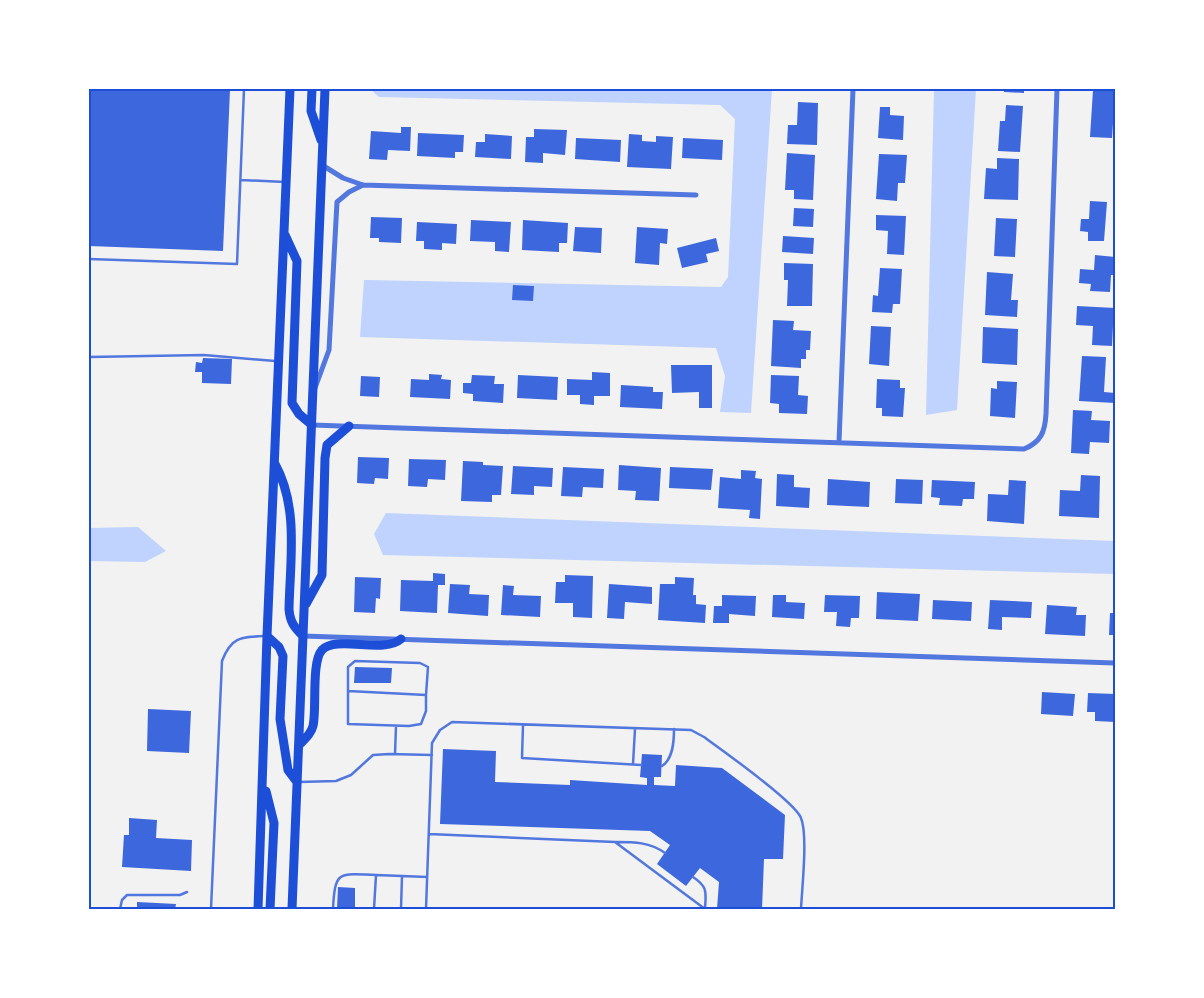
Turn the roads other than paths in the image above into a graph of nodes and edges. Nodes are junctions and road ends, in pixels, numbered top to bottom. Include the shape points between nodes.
1 (244, 89) edge
2 (290, 89) edge
3 (312, 89) edge
4 (325, 89) edge
5 (853, 89) edge
6 (1057, 89) edge
7 (323, 146) junction
8 (322, 165) junction
9 (241, 180) junction
10 (286, 182) junction
11 (363, 185) junction
12 (696, 195) dead end
13 (284, 232) junction
14 (89, 259) edge
15 (89, 357) edge
16 (279, 362) junction
17 (313, 393) junction
18 (312, 425) junction
19 (349, 426) junction
20 (839, 442) junction
21 (275, 464) junction
22 (304, 606) junction
23 (267, 636) junction
24 (303, 636) junction
25 (401, 639) junction
26 (1115, 663) edge
27 (348, 691) junction
28 (426, 695) junction
29 (523, 725) junction
30 (396, 726) junction
31 (635, 728) junction
32 (674, 729) junction
33 (299, 745) junction
34 (395, 754) junction
35 (432, 755) junction
36 (633, 764) junction
37 (641, 765) dead end
38 (662, 766) dead end
39 (263, 781) junction
40 (298, 782) junction
41 (429, 834) junction
42 (615, 842) junction
43 (665, 853) dead end
44 (376, 875) junction
45 (402, 876) junction
46 (427, 877) junction
47 (693, 877) dead end
48 (187, 892) dead end
49 (120, 909) edge
50 (211, 909) edge
51 (258, 909) edge
52 (270, 909) edge
53 (292, 909) edge
54 (333, 909) edge
55 (374, 909) edge
56 (400, 909) edge
57 (426, 909) edge
58 (705, 909) edge
59 (801, 909) edge

1 - 9 lane
2 - 10 highway
3 - 7 highway via 312,111
4 - 7 highway
5 - 20 street
6 - 20 street via 1046,414 1045,427 1038,441 1024,449
7 - 8 highway
8 - 11 street via 342,178
8 - 17 highway
9 - 10 lane
9 - 14 lane via 237,264
10 - 13 highway
11 - 12 street
11 - 17 street via 337,202 330,350
13 - 16 highway
13 - 18 highway via 296,261 292,403
15 - 16 lane via 204,355
16 - 21 highway
17 - 18 highway
18 - 19 street
18 - 22 highway
19 - 20 street
19 - 22 highway via 327,445 322,575
21 - 23 highway
21 - 24 highway via 284,480 291,522 290,619
22 - 24 highway
23 - 39 highway
23 - 40 highway via 283,656 280,719 288,770
23 - 50 lane via 233,642 222,661
24 - 25 street
24 - 33 highway
25 - 26 street
25 - 33 highway via 392,644 333,644 322,650 316,666 313,727
27 - 28 lane
27 - 28 lane via 348,666 356,661 420,663 428,667
27 - 30 lane via 348,724
28 - 30 lane via 426,711 420,724
29 - 31 lane
29 - 35 lane via 452,722 440,730 432,743
29 - 36 lane via 522,758
30 - 34 lane
31 - 32 lane
31 - 36 lane
32 - 38 lane via 671,752
32 - 59 lane via 691,730 704,737 786,800 801,816 804,833
33 - 40 highway
34 - 35 lane
34 - 40 lane via 373,755 351,775 336,781
35 - 41 lane
36 - 37 lane
39 - 51 highway
39 - 52 highway via 274,823
40 - 53 highway
41 - 42 lane
41 - 46 lane
42 - 43 lane via 639,842
42 - 58 lane
44 - 45 lane
44 - 54 lane via 347,874 338,878 334,885
44 - 55 lane
45 - 46 lane
45 - 56 lane
46 - 57 lane
47 - 58 lane via 706,890
48 - 49 lane via 180,895 127,894

